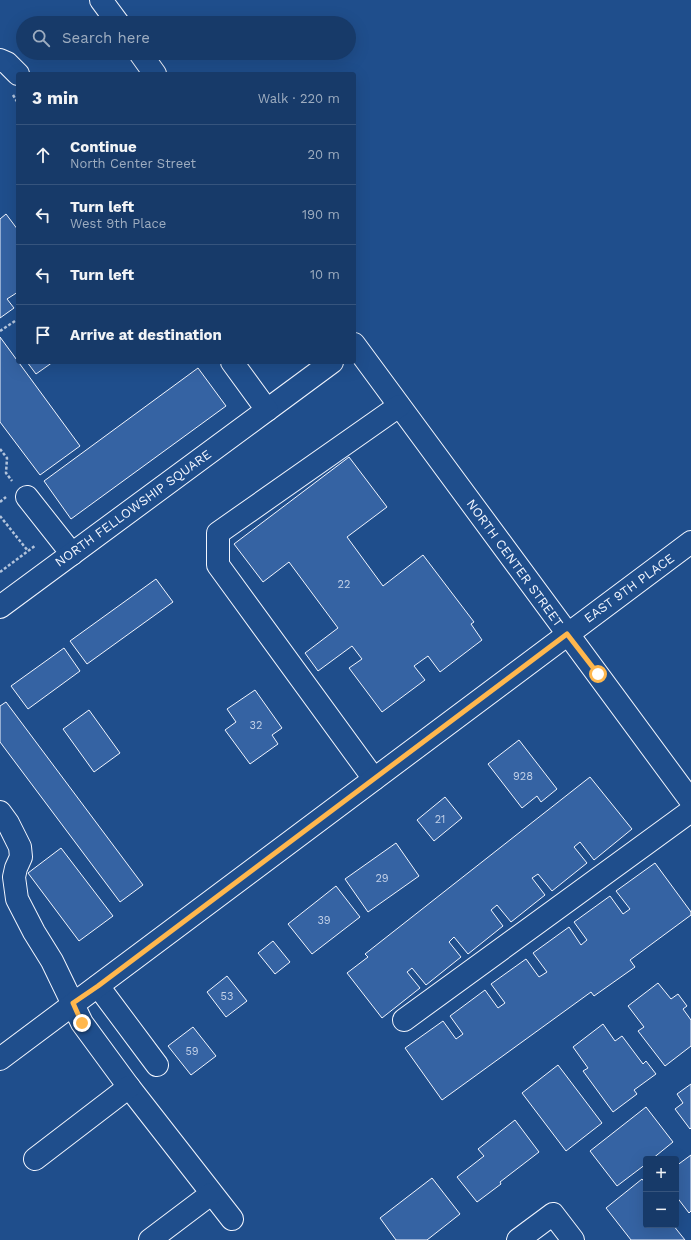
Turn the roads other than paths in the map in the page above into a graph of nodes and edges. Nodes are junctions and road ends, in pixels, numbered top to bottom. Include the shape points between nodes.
1 (101, 0) edge
2 (113, 16) edge
3 (0, 60) edge
4 (145, 60) edge
5 (16, 72) edge
6 (154, 72) edge
7 (356, 348) edge
8 (233, 364) edge
9 (329, 364) edge
10 (399, 406) junction
11 (267, 410) junction
12 (21, 490) road end
13 (691, 542) edge
14 (72, 554) junction
15 (0, 607) edge
16 (567, 634) junction
17 (374, 779) junction
18 (691, 801) edge
19 (691, 811) edge
20 (0, 812) edge
21 (98, 986) junction
22 (73, 1003) junction
23 (404, 1020) dead end
24 (0, 1059) edge
25 (157, 1065) dead end
26 (129, 1087) junction
27 (35, 1159) dead end
28 (211, 1194) junction
29 (232, 1220) dead end
30 (150, 1240) edge
31 (518, 1240) edge
32 (573, 1240) edge

1 - 2 street
3 - 5 street
4 - 6 street
7 - 10 street, NORTH CENTER STREET
8 - 11 street
9 - 11 street, NORTH FELLOWSHIP SQUARE
10 - 16 street, NORTH CENTER STREET
10 - 17 street via 218,533 218,565
11 - 14 street, NORTH FELLOWSHIP SQUARE
12 - 14 street
13 - 16 street, EAST 9TH PLACE
14 - 15 street, NORTH FELLOWSHIP SQUARE
16 - 17 street, EAST 9TH PLACE
16 - 18 street, NORTH CENTER STREET
17 - 21 street, EAST 9TH PLACE
19 - 23 street
20 - 22 street via 20,847 21,857 14,878 17,899
21 - 22 street, EAST 9TH PLACE
21 - 25 street
22 - 24 street, EAST 9TH PLACE
22 - 26 street via 82,1023
26 - 27 street
26 - 28 street
28 - 29 street
28 - 30 street
31 - 32 street via 553,1214

